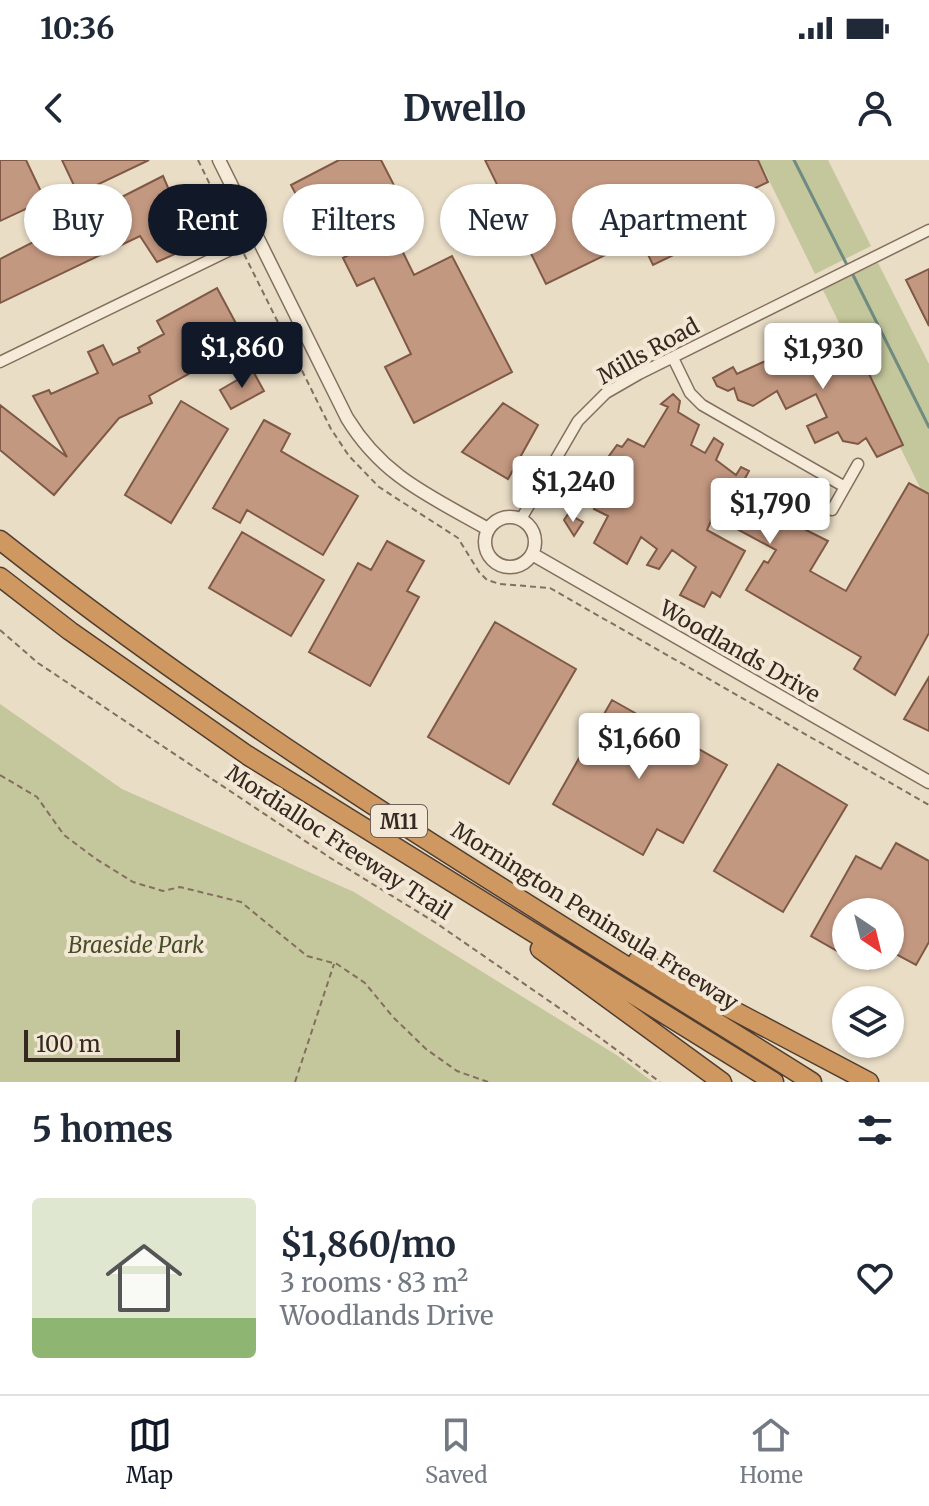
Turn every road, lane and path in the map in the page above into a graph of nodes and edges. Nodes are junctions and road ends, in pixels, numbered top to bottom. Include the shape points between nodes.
1 (219, 160) edge
2 (231, 184) edge
3 (929, 230) edge
4 (218, 256) edge
5 (266, 256) edge
6 (673, 358) junction
7 (0, 362) edge
8 (858, 464) dead end
9 (845, 487) junction
10 (832, 510) dead end
11 (521, 519) junction
12 (488, 529) junction
13 (0, 540) edge
14 (532, 554) junction
15 (0, 577) edge
16 (541, 587) dead end
17 (0, 630) edge
18 (179, 710) junction
19 (0, 775) edge
20 (929, 782) edge
21 (929, 805) edge
22 (522, 899) junction
23 (334, 963) junction
24 (295, 1082) edge
25 (488, 1082) edge
26 (660, 1082) edge
27 (722, 1082) edge
28 (774, 1082) edge
29 (812, 1082) edge
30 (869, 1082) edge

1 - 2 street
3 - 6 street, Mills Road
4 - 7 street
5 - 12 street via 362,443 407,483
6 - 9 street via 702,405
6 - 11 street, Mills Road via 606,393 578,421
8 - 9 street
9 - 10 street
11 - 12 street via 499,519
11 - 14 street via 535,537
12 - 14 street via 487,553 497,564 522,565
13 - 22 highway, Mornington Peninsula Freeway / M11 via 196,688
14 - 20 street, Woodlands Drive
15 - 18 highway, Mornington Peninsula Freeway / M11
16 - 21 path
17 - 26 path, Mordialloc Freeway Trail via 38,663 306,843 436,923
18 - 27 highway via 515,931
18 - 28 highway, Mornington Peninsula Freeway / M11
19 - 23 path via 37,797 64,835 133,882 241,902 307,956
22 - 29 highway, Mornington Peninsula Freeway / M11
22 - 30 highway
23 - 24 path
23 - 25 path via 365,983 426,1049 457,1071

